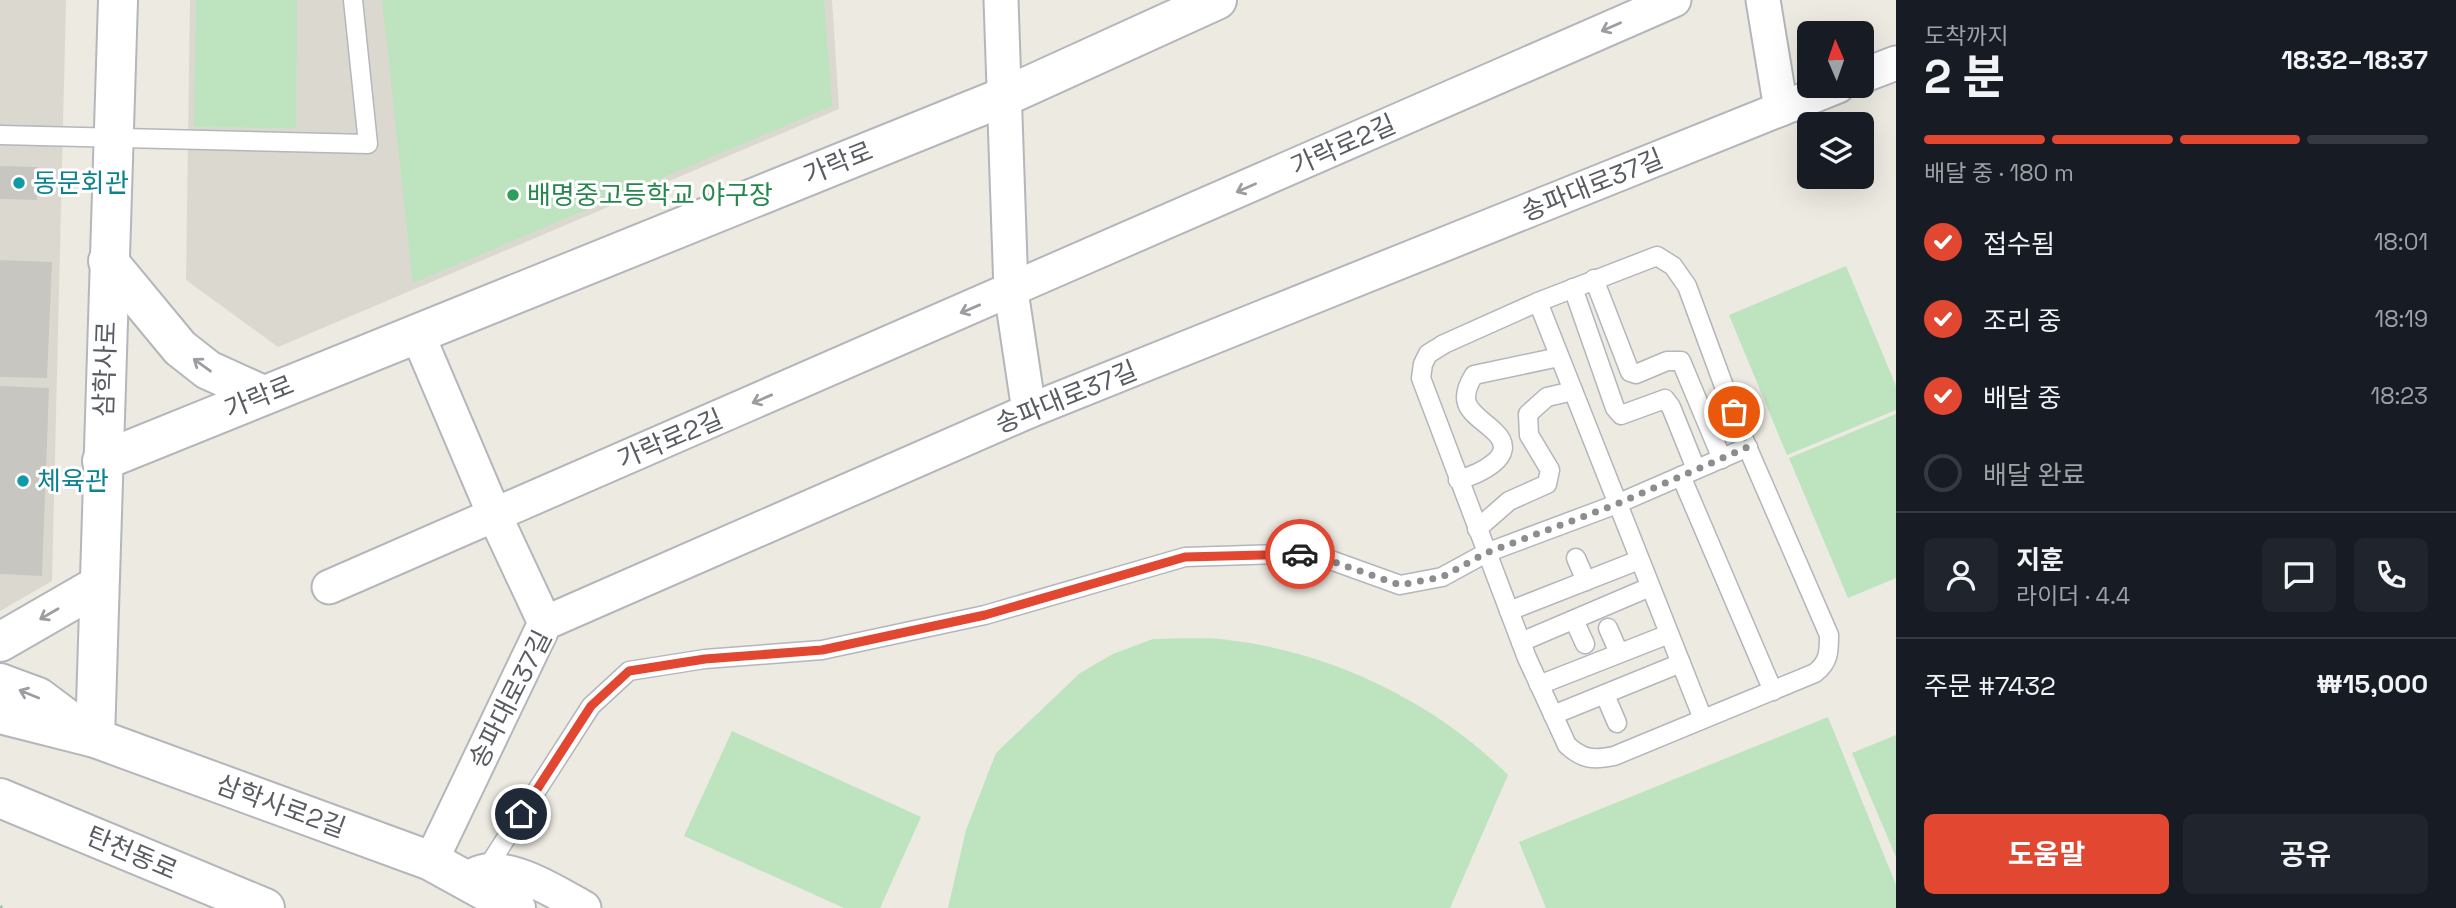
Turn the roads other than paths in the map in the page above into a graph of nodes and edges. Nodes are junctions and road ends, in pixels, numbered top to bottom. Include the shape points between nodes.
1 (118, 0) edge
2 (353, 0) edge
3 (1000, 0) edge
4 (1217, 0) edge
5 (1674, 0) edge
6 (1763, 0) edge
7 (1896, 63) edge
8 (1874, 71) edge
9 (1006, 96) junction
10 (1807, 98) edge
11 (1781, 108) junction
12 (0, 135) edge
13 (113, 139) junction
14 (108, 261) junction
15 (1594, 279) junction
16 (1573, 288) junction
17 (1011, 291) junction
18 (1538, 302) junction
19 (417, 333) junction
20 (1559, 357) junction
21 (1573, 391) junction
22 (263, 395) junction
23 (1029, 411) junction
24 (1748, 447) junction
25 (1722, 458) junction
26 (102, 461) junction
27 (1688, 473) junction
28 (1458, 480) junction
29 (1617, 504) junction
30 (494, 515) junction
31 (1477, 529) junction
32 (1486, 553) junction
33 (1576, 558) dead end
34 (1639, 560) junction
35 (1586, 581) junction
36 (99, 585) junction
37 (329, 587) dead end
38 (1650, 587) junction
39 (1509, 611) junction
40 (1574, 620) junction
41 (545, 623) junction
42 (1608, 628) dead end
43 (1669, 634) junction
44 (0, 642) edge
45 (1521, 642) junction
46 (1585, 643) dead end
47 (1619, 653) junction
48 (1681, 663) junction
49 (0, 683) edge
50 (1539, 685) junction
51 (1773, 691) junction
52 (1605, 695) junction
53 (0, 714) edge
54 (1553, 715) junction
55 (1703, 719) junction
56 (1617, 723) dead end
57 (95, 738) junction
58 (0, 798) edge
59 (431, 862) junction
60 (475, 875) junction
61 (265, 908) edge
62 (516, 908) edge
63 (584, 908) edge

1 - 13 street, 삼학사로
2 - 13 lane via 368,144
3 - 9 street
4 - 9 street, 가락로
5 -> 17 street, 가락로2길
6 - 11 street
7 - 8 street
9 - 17 street
9 - 19 street, 가락로
10 - 11 street, 송파대로37길
11 - 23 street, 송파대로37길
12 - 13 lane
13 - 14 street, 삼학사로
22 -> 14 street via 208,370 180,348
14 - 26 street, 삼학사로
15 - 16 lane
15 - 24 lane via 1657,256 1673,266 1687,286
15 - 25 lane via 1630,372 1681,361
16 - 18 lane
16 - 27 lane via 1615,408 1621,415 1665,399
17 - 23 street
17 -> 30 street, 가락로2길
18 - 20 lane
18 - 28 lane via 1444,344 1423,363 1421,378
19 - 22 street, 가락로
19 - 30 street
20 - 21 lane
20 - 28 lane via 1474,376 1467,386 1466,402 1471,413 1497,433 1501,455 1494,465
21 - 29 lane
21 - 31 lane via 1546,397 1528,414 1529,435 1550,470 1547,484 1508,501
22 - 26 street, 가락로
23 - 41 street, 송파대로37길
24 - 25 lane
24 - 51 lane via 1829,635 1825,665
25 - 27 lane
26 - 36 street, 삼학사로
27 - 29 lane
27 - 51 lane
28 - 31 lane
29 - 32 lane
29 - 34 lane
30 - 37 street, 가락로2길
30 - 41 street
31 - 32 lane
32 - 39 lane
32 - 60 lane via 1442,577 1400,585 1311,554 1185,557 985,615 822,650 705,659 629,671 591,706
33 - 35 lane
34 - 35 lane
34 - 38 lane
35 - 39 lane
36 -> 44 street
36 - 57 street, 삼학사로
38 - 40 lane
38 - 43 lane
39 - 45 lane
40 - 45 lane
40 - 46 lane
41 - 59 street, 송파대로37길
42 - 47 lane
43 - 47 lane
43 - 48 lane
45 - 50 lane
47 - 50 lane
48 - 52 lane
48 - 55 lane
57 -> 49 street via 38,697
50 - 54 lane
51 - 55 lane
52 - 54 lane
52 - 56 lane
53 - 57 street
54 - 55 lane via 1567,745 1593,760 1614,756
57 - 59 street, 삼학사로2길
58 - 61 street, 탄천동로
59 - 60 street, 삼학사로2길
60 - 62 street, 삼학사로2길
60 - 63 street, 삼학사로2길 via 507,873 540,884

